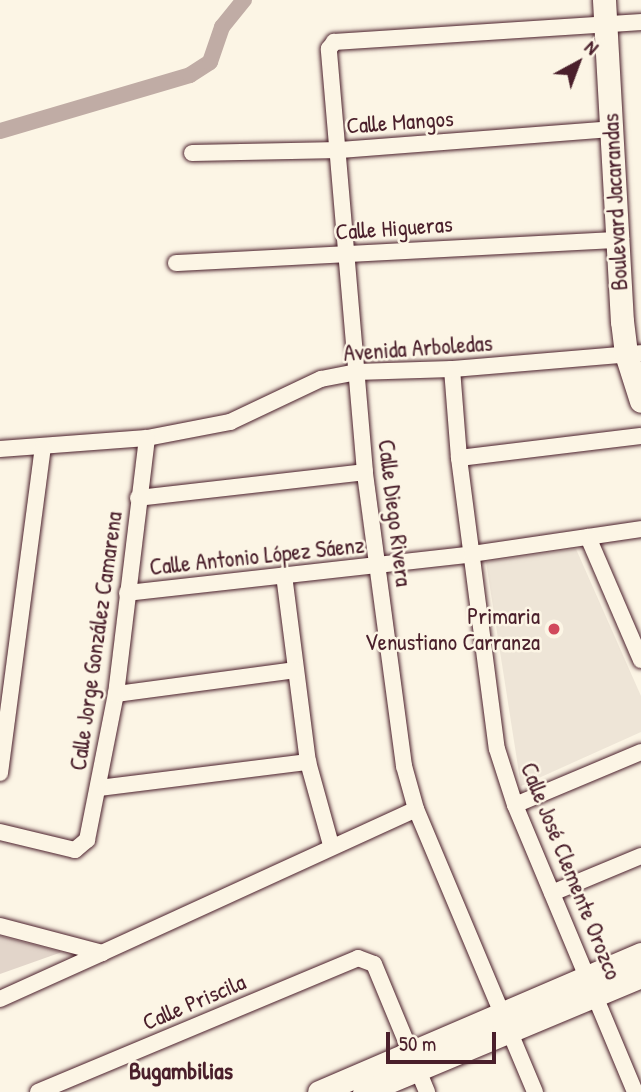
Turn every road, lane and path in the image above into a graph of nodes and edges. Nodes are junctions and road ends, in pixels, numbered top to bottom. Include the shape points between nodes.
1 (604, 0) edge
2 (641, 22) edge
3 (604, 24) junction
4 (611, 129) junction
5 (340, 149) junction
6 (192, 153) dead end
7 (616, 240) junction
8 (347, 254) junction
9 (176, 263) dead end
10 (634, 354) edge
11 (452, 369) junction
12 (356, 372) junction
13 (641, 401) edge
14 (641, 436) edge
15 (148, 438) junction
16 (43, 447) junction
17 (0, 449) edge
18 (458, 458) junction
19 (365, 471) junction
20 (138, 498) junction
21 (641, 529) edge
22 (588, 537) junction
23 (472, 554) junction
24 (380, 565) junction
25 (284, 575) junction
26 (127, 593) junction
27 (641, 660) edge
28 (295, 670) junction
29 (116, 694) junction
30 (641, 752) edge
31 (308, 762) junction
32 (0, 773) edge
33 (99, 788) junction
34 (515, 805) junction
35 (416, 809) junction
36 (0, 832) edge
37 (331, 845) junction
38 (641, 856) edge
39 (552, 893) junction
40 (0, 926) edge
41 (102, 953) junction
42 (641, 954) edge
43 (641, 976) edge
44 (592, 985) junction
45 (0, 999) edge
46 (507, 1022) junction
47 (415, 1061) junction
48 (635, 1083) edge
49 (69, 1086) edge
50 (38, 1092) edge
51 (319, 1092) edge
52 (365, 1092) edge
53 (427, 1092) edge
54 (535, 1092) edge

1 - 3 street, Boulevard Jacarandas
2 - 3 street
3 - 4 street, Boulevard Jacarandas
3 - 5 street, Calle Diego Rivera via 334,42 329,49
4 - 5 street, Calle Mangos
4 - 7 street, Boulevard Jacarandas
5 - 6 street, Calle Mangos
5 - 8 street, Calle Diego Rivera
7 - 8 street, Calle Higueras
7 - 10 street, Boulevard Jacarandas
8 - 9 street, Calle Higueras
8 - 12 street, Calle Diego Rivera
10 - 11 street, Avenida Arboledas
10 - 13 street, Boulevard Jacarandas
11 - 12 street, Avenida Arboledas
11 - 18 street, Calle José Clemente Orozco
12 - 15 street, Avenida Arboledas via 321,379 230,422
12 - 19 street, Calle Diego Rivera
14 - 18 street
15 - 16 street, Avenida Arboledas
15 - 20 street, Calle Jorge González Camarena
16 - 17 street, Avenida Arboledas
16 - 32 street
18 - 23 street, Calle José Clemente Orozco
19 - 20 street
19 - 24 street, Calle Diego Rivera
20 - 26 street, Calle Jorge González Camarena
21 - 22 street, Calle Antonio López Sáenz
22 - 23 street, Calle Antonio López Sáenz
22 - 27 street
23 - 24 street, Calle Antonio López Sáenz
23 - 34 street, Calle José Clemente Orozco via 497,749
24 - 25 street, Calle Antonio López Sáenz
24 - 35 street, Calle Diego Rivera via 404,766
25 - 26 street, Calle Antonio López Sáenz
25 - 28 street
26 - 29 street, Calle Jorge González Camarena
28 - 29 street
28 - 31 street
29 - 33 street, Calle Jorge González Camarena
30 - 34 street
31 - 33 street
31 - 37 street
33 - 36 street, Calle Jorge González Camarena via 81,848
34 - 39 street, Calle José Clemente Orozco
35 - 37 street
35 - 46 street, Calle Diego Rivera
37 - 41 street
38 - 39 street
39 - 44 street, Calle José Clemente Orozco
40 - 41 street
41 - 45 street
42 - 44 street
43 - 44 street
44 - 46 street
44 - 48 street, Calle José Clemente Orozco
46 - 47 street
46 - 54 street, Calle Diego Rivera
47 - 49 street, Calle Priscila via 374,964 358,958
47 - 51 street
47 - 52 street
47 - 53 street
49 - 50 street, Calle Priscila

